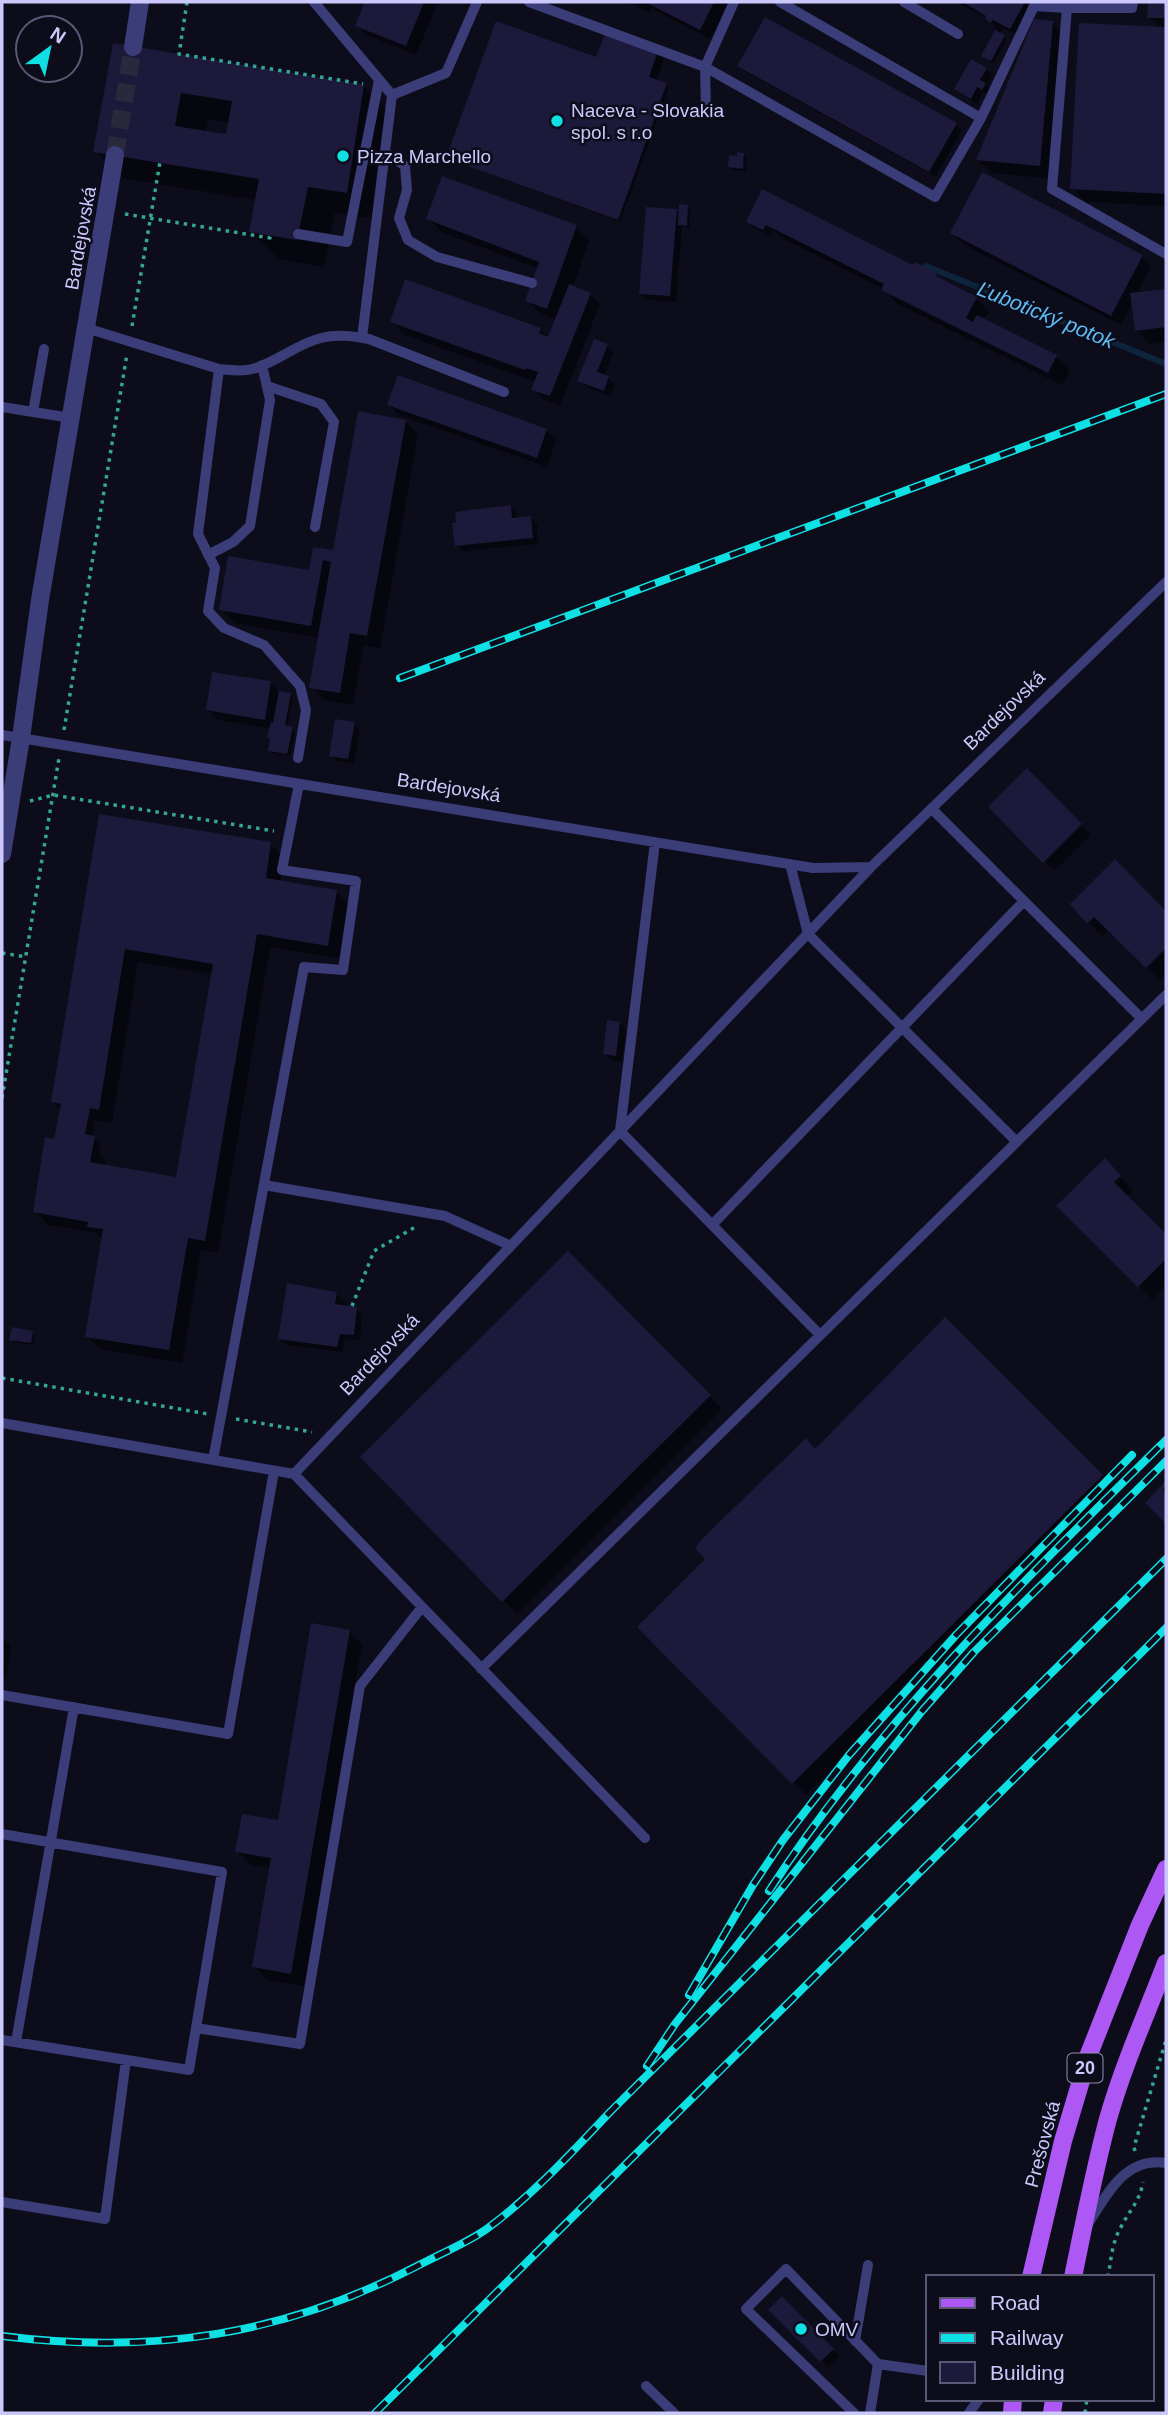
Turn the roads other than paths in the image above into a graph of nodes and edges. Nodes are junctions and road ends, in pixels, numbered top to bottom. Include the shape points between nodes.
1 (140, 2) edge
2 (314, 2) edge
3 (477, 2) edge
4 (529, 2) edge
5 (734, 2) edge
6 (780, 2) edge
7 (904, 2) edge
8 (1133, 2) edge
9 (1035, 4) edge
10 (1067, 8) junction
11 (958, 34) dead end
12 (133, 47) tunnel mouth
13 (705, 67) junction
14 (378, 85) junction
15 (392, 95) junction
16 (706, 111) dead end
17 (981, 118) junction
18 (385, 152) junction
19 (115, 155) tunnel mouth
20 (298, 234) dead end
21 (1166, 254) edge
22 (532, 283) dead end
23 (86, 328) junction
24 (362, 338) junction
25 (44, 349) dead end
26 (262, 365) junction
27 (219, 369) junction
28 (267, 386) junction
29 (505, 392) dead end
30 (2, 407) edge
31 (33, 412) junction
32 (71, 418) junction
33 (315, 527) dead end
34 (208, 555) junction
35 (1166, 582) edge
36 (2, 735) edge
37 (21, 738) junction
38 (298, 758) dead end
39 (299, 784) junction
40 (932, 808) junction
41 (655, 842) junction
42 (2, 854) edge
43 (790, 864) junction
44 (871, 867) junction
45 (1024, 901) junction
46 (807, 934) junction
47 (1166, 995) edge
48 (1142, 1019) junction
49 (902, 1027) junction
50 (620, 1131) junction
51 (1017, 1142) junction
52 (264, 1185) junction
53 (712, 1225) junction
54 (511, 1246) junction
55 (820, 1335) junction
56 (2, 1423) edge
57 (213, 1460) junction
58 (274, 1471) junction
59 (294, 1475) junction
60 (422, 1607) junction
61 (481, 1669) junction
62 (2, 1695) edge
63 (74, 1707) junction
64 (2, 1834) edge
65 (645, 1838) dead end
66 (50, 1843) junction
67 (1166, 1869) edge
68 (1166, 1963) edge
69 (196, 2028) junction
70 (2, 2040) edge
71 (16, 2042) junction
72 (127, 2060) junction
73 (1166, 2163) edge
74 (2, 2202) edge
75 (1082, 2232) junction
76 (868, 2265) dead end
77 (1031, 2275) edge
78 (1073, 2275) edge
79 (855, 2341) junction
80 (878, 2364) junction
81 (926, 2371) edge
82 (646, 2386) dead end
83 (674, 2413) edge
84 (854, 2413) edge
85 (870, 2413) edge

1 - 12 street
2 - 14 lane
3 - 15 lane via 446,74
4 - 13 lane
5 - 13 lane
6 - 17 lane
7 - 11 lane
8 - 10 lane via 1132,8
9 - 10 lane
9 - 17 lane
10 - 21 lane via 1052,190
13 - 16 lane
13 - 17 lane via 935,197
14 - 15 lane
14 - 20 lane via 347,242
15 - 18 lane
18 - 22 lane via 405,166 407,190 399,218 408,240 437,257
18 - 24 lane
19 - 23 street, Bardejovská
23 - 27 lane
23 - 32 street, Bardejovská
24 - 26 lane via 317,338
24 - 29 lane
25 - 31 lane
26 - 27 lane via 250,370
26 - 28 lane
27 - 34 lane via 198,534
28 - 33 lane via 321,404 334,422
28 - 34 lane via 270,400 250,526 233,542
30 - 31 lane
31 - 32 lane
32 - 37 street, Bardejovská
34 - 38 lane via 215,568 208,611 224,628 264,645 300,686 306,710
35 - 40 lane, Bardejovská
36 - 37 lane, Bardejovská
37 - 39 lane, Bardejovská
37 - 42 street, Bardejovská
39 - 41 lane, Bardejovská
39 - 52 lane via 282,870 355,881 343,970 304,967
40 - 44 lane, Bardejovská
40 - 45 lane
41 - 43 lane, Bardejovská
41 - 50 lane
43 - 44 lane, Bardejovská
43 - 46 lane
44 - 46 lane, Bardejovská
45 - 48 lane
45 - 49 lane
46 - 49 lane
46 - 50 lane, Bardejovská
47 - 48 lane
48 - 51 lane
49 - 51 lane
49 - 53 lane
50 - 53 lane
50 - 54 lane, Bardejovská
51 - 55 lane
52 - 54 lane via 437,1214
52 - 57 lane
53 - 55 lane
54 - 59 lane, Bardejovská
55 - 61 lane
56 - 57 lane
57 - 58 lane
58 - 59 lane
58 - 63 lane via 228,1734
59 - 60 lane
60 - 61 lane
60 - 69 lane via 360,1686 300,2044
61 - 65 lane
62 - 63 lane
63 - 66 lane
64 - 66 lane
66 - 69 lane via 222,1872
66 - 71 lane
67 - 77 main road, Prešovská / 20 via 1089,2054
68 - 75 main road, 20 via 1109,2117
69 - 72 lane via 189,2070
70 - 71 lane
71 - 72 lane
72 - 74 lane via 105,2219
73 - 75 lane via 1144,2163 1128,2170 1116,2180
75 - 78 main road, 20
76 - 79 lane
79 - 80 lane
79 - 84 lane via 786,2269 746,2309
80 - 81 lane
80 - 85 lane
82 - 83 lane

